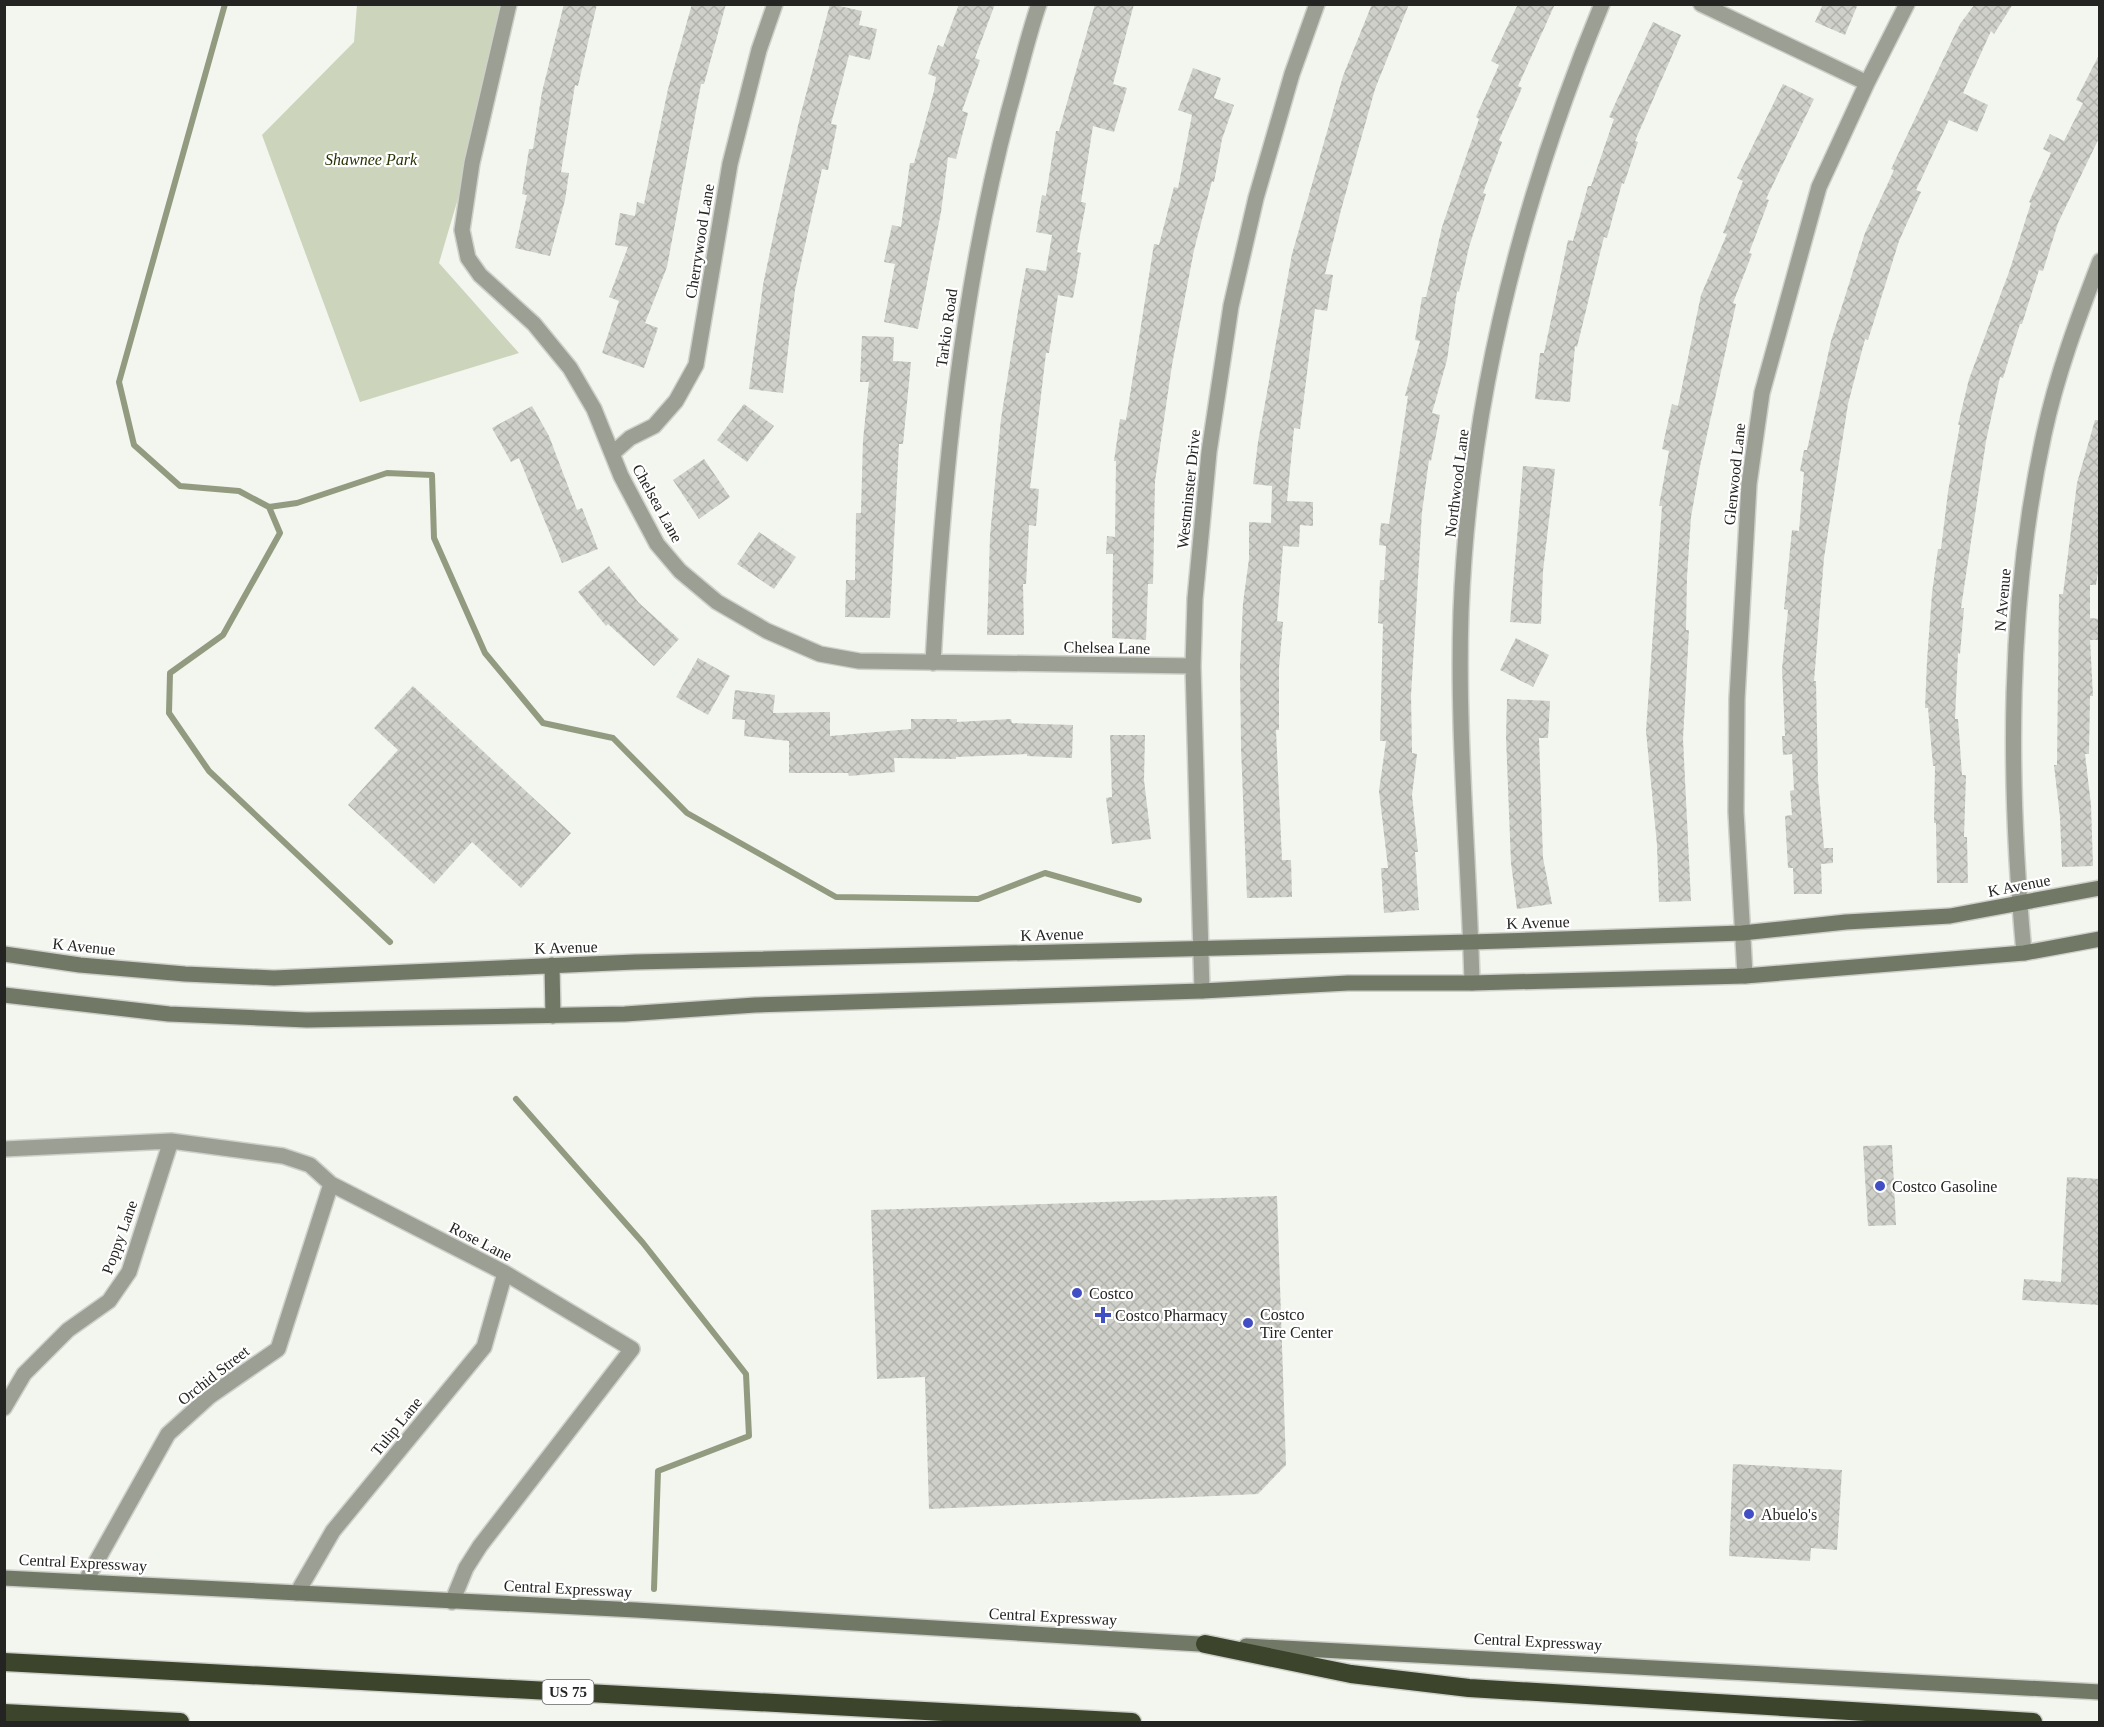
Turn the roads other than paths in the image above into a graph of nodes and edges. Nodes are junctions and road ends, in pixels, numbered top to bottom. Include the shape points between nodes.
1 (509, 4) edge
2 (775, 4) edge
3 (1039, 4) edge
4 (1317, 4) edge
5 (1602, 4) edge
6 (1701, 4) edge
7 (1907, 4) edge
8 (1866, 83) junction
9 (2100, 261) edge
10 (613, 453) junction
11 (933, 663) junction
12 (1193, 666) junction
13 (2100, 888) edge
14 (2019, 903) junction
15 (1742, 933) junction
16 (2100, 939) edge
17 (1471, 942) junction
18 (1200, 948) junction
19 (2024, 953) junction
20 (4, 954) edge
21 (552, 965) junction
22 (1745, 976) junction
23 (1472, 983) junction
24 (1202, 991) junction
25 (4, 995) edge
26 (553, 1016) junction
27 (171, 1141) junction
28 (4, 1149) edge
29 (331, 1184) junction
30 (505, 1273) junction
31 (4, 1408) edge
32 (4, 1578) edge
33 (86, 1582) junction
34 (297, 1593) junction
35 (452, 1602) junction
36 (1205, 1644) junction
37 (4, 1662) edge
38 (2100, 1692) edge
39 (4, 1713) edge
40 (180, 1722) edge
41 (1131, 1722) edge
42 (2033, 1722) edge

1 - 10 street, Chelsea Lane via 472,163 463,242 480,275 534,324 570,368
2 - 10 street, Cherrywood Lane via 730,164 696,365 676,401 654,426 630,438
3 - 11 street, Tarkio Road via 995,164 972,273 940,541
4 - 12 street, Westminster Drive via 1256,198 1231,306 1209,452 1195,599
5 - 17 street, Northwood Lane via 1566,91 1527,211 1494,346 1472,486 1461,612 1461,782
6 - 8 street
7 - 8 street, Glenwood Lane
8 - 15 street, Glenwood Lane via 1819,187 1762,393 1749,484 1737,699 1736,812
9 - 14 street, N Avenue via 2067,346 2044,433 2027,530 2016,629 2014,736
10 - 11 street, Chelsea Lane via 657,544 680,571 717,602 767,631 820,654 859,662
11 - 12 street, Chelsea Lane
12 - 18 street, Westminster Drive
13 - 14 main road, K Avenue
14 - 15 main road, K Avenue via 1950,916
14 - 19 street, N Avenue
15 - 17 main road, K Avenue
15 - 22 street, Glenwood Lane
16 - 19 main road
17 - 18 main road, K Avenue
17 - 23 street, Northwood Lane
18 - 21 main road, K Avenue
18 - 24 street, Westminster Drive
19 - 22 main road
20 - 21 main road, K Avenue via 80,965 274,978
21 - 26 main road
22 - 23 main road
23 - 24 main road via 1348,983
24 - 26 main road via 755,1005
25 - 26 main road via 250,1019
27 - 28 street, Rose Lane
27 - 29 street, Rose Lane via 283,1156 310,1165
27 - 31 street, Poppy Lane via 121,1287 109,1301 68,1330 24,1374
29 - 30 street, Rose Lane
29 - 33 street, Orchid Street via 278,1349 210,1396 168,1434
30 - 34 street, Tulip Lane via 484,1347 333,1532
30 - 35 street, Rose Lane via 632,1349 480,1546
32 - 33 main road, Central Expressway
33 - 34 main road, Central Expressway
34 - 35 main road, Central Expressway
35 - 36 main road, Central Expressway
36 - 38 main road, Central Expressway
36 - 42 highway via 1351,1674 1469,1688
37 - 41 highway, US 75
39 - 40 highway

